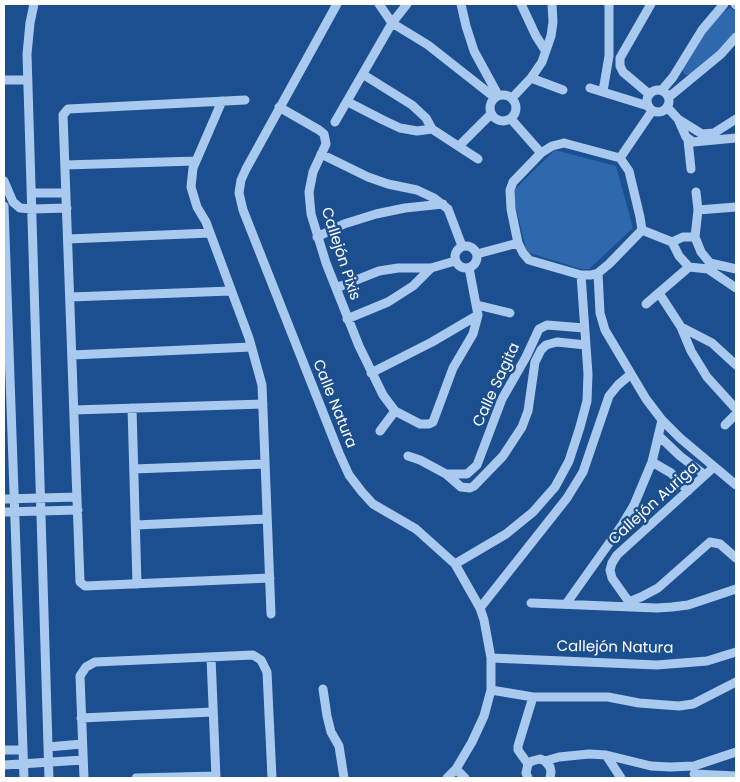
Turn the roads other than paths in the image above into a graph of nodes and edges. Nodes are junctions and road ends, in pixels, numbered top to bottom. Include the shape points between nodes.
1 (34, 4) edge
2 (337, 4) edge
3 (379, 4) edge
4 (407, 4) edge
5 (461, 4) edge
6 (521, 4) edge
7 (552, 4) edge
8 (609, 4) edge
9 (651, 4) edge
10 (724, 4) edge
11 (392, 23) junction
12 (736, 37) edge
13 (545, 50) junction
14 (680, 67) junction
15 (364, 75) junction
16 (531, 78) junction
17 (690, 79) junction
18 (4, 80) edge
19 (28, 80) junction
20 (590, 88) dead end
21 (563, 90) dead end
22 (662, 90) junction
23 (603, 91) junction
24 (649, 94) junction
25 (496, 96) junction
26 (512, 98) junction
27 (669, 98) junction
28 (245, 100) dead end
29 (222, 101) junction
30 (348, 102) junction
31 (279, 107) junction
32 (650, 108) junction
33 (668, 108) junction
34 (491, 114) junction
35 (678, 118) junction
36 (511, 119) junction
37 (736, 120) edge
38 (335, 122) dead end
39 (432, 129) junction
40 (710, 138) junction
41 (736, 138) edge
42 (688, 140) junction
43 (459, 146) junction
44 (541, 153) junction
45 (321, 154) junction
46 (620, 158) junction
47 (478, 159) dead end
48 (196, 162) junction
49 (65, 165) junction
50 (692, 169) dead end
51 (4, 181) edge
52 (696, 192) dead end
53 (32, 193) junction
54 (66, 193) junction
55 (443, 204) junction
56 (4, 206) edge
57 (736, 207) edge
58 (67, 208) junction
59 (32, 209) junction
60 (698, 210) junction
61 (642, 230) junction
62 (210, 233) junction
63 (317, 236) junction
64 (695, 237) junction
65 (68, 239) junction
66 (672, 242) junction
67 (518, 243) junction
68 (462, 246) junction
69 (477, 254) junction
70 (455, 261) junction
71 (689, 266) junction
72 (709, 266) junction
73 (431, 268) junction
74 (468, 268) junction
75 (736, 269) edge
76 (598, 273) junction
77 (581, 275) junction
78 (336, 288) junction
79 (736, 288) edge
80 (231, 291) junction
81 (659, 293) junction
82 (70, 297) junction
83 (477, 304) junction
84 (646, 304) dead end
85 (510, 313) dead end
86 (478, 315) junction
87 (347, 319) junction
88 (681, 327) junction
89 (584, 328) junction
90 (586, 345) junction
91 (251, 347) junction
92 (72, 355) junction
93 (526, 357) junction
94 (535, 362) junction
95 (736, 364) edge
96 (371, 373) junction
97 (631, 374) junction
98 (263, 404) junction
99 (132, 408) junction
100 (736, 408) edge
101 (74, 410) junction
102 (395, 411) junction
103 (736, 414) edge
104 (662, 420) junction
105 (724, 425) dead end
106 (380, 431) dead end
107 (659, 436) junction
108 (408, 456) dead end
109 (652, 462) junction
110 (265, 464) junction
111 (477, 465) junction
112 (714, 467) junction
113 (134, 469) junction
114 (489, 471) junction
115 (446, 474) junction
116 (705, 475) junction
117 (735, 483) edge
118 (688, 491) junction
119 (77, 497) junction
120 (40, 498) junction
121 (9, 499) edge
122 (41, 510) junction
123 (78, 510) junction
124 (4, 512) edge
125 (14, 512) junction
126 (267, 519) junction
127 (136, 525) junction
128 (736, 558) edge
129 (455, 564) junction
130 (270, 578) junction
131 (137, 584) junction
132 (736, 589) edge
133 (532, 603) dead end
134 (566, 604) junction
135 (631, 604) junction
136 (480, 608) junction
137 (271, 614) dead end
138 (736, 652) edge
139 (211, 657) junction
140 (491, 658) junction
141 (736, 682) edge
142 (323, 689) dead end
143 (491, 690) junction
144 (533, 697) junction
145 (213, 712) junction
146 (81, 718) junction
147 (82, 744) junction
148 (48, 747) junction
149 (4, 750) edge
150 (23, 750) junction
151 (736, 752) edge
152 (606, 755) junction
153 (83, 760) junction
154 (544, 761) junction
155 (48, 762) junction
156 (23, 764) junction
157 (528, 764) junction
158 (4, 765) edge
159 (456, 769) junction
160 (694, 773) edge
161 (736, 776) edge
162 (216, 777) edge
163 (24, 778) edge
164 (48, 778) edge
165 (84, 778) edge
166 (136, 778) edge
167 (272, 778) edge
168 (344, 778) edge
169 (447, 778) edge
170 (465, 778) edge
171 (528, 778) edge
172 (552, 778) edge
173 (621, 778) edge

1 - 19 street via 27,54
2 - 31 street, Calle Natura
3 - 11 street
4 - 11 street
5 - 25 street via 474,51
6 - 13 street
7 - 13 street via 551,36
8 - 23 street via 609,56
9 - 24 street via 620,58 623,72
10 - 14 street via 702,30
11 - 15 street
11 - 25 street via 428,45
12 - 17 street
13 - 16 street via 542,62
14 - 17 street via 681,77
14 - 22 street
15 - 30 street
15 - 39 street via 412,105
16 - 21 street
16 - 26 street
17 - 27 street
18 - 19 street
19 - 53 street
20 - 23 street
22 - 24 street
22 - 27 street
23 - 32 street
24 - 32 street
25 - 26 street via 503,94
25 - 34 street via 489,105
26 - 36 street via 516,109
27 - 33 street
28 - 29 street
29 - 48 street
29 - 49 street via 68,109 63,115
30 - 38 street
30 - 39 street via 400,128
31 - 45 street, Callejón Pixis via 324,134 328,139
31 - 129 street, Calle Natura via 241,180 239,194 243,210 350,475 373,504 416,529
32 - 33 street via 661,112
32 - 46 street
33 - 35 street
34 - 36 street via 500,121
34 - 43 street
35 - 40 street
35 - 42 street
36 - 44 street
37 - 40 street
39 - 43 street
40 - 41 street
40 - 42 street
42 - 50 street
43 - 47 street
44 - 46 street via 564,143
44 - 67 street via 510,190 510,209
45 - 55 street via 368,177 426,193
45 - 63 street, Callejón Pixis via 308,192
46 - 61 street via 628,171
48 - 49 street
48 - 62 street via 191,188
49 - 54 street
51 - 59 street via 13,202 20,208
52 - 60 street
53 - 54 street
53 - 59 street
54 - 58 street
55 - 63 street via 376,214
55 - 68 street via 453,218
56 - 121 street
57 - 60 street
58 - 59 street
58 - 65 street
59 - 120 street
60 - 64 street
61 - 66 street
61 - 76 street
62 - 65 street
62 - 80 street
63 - 78 street, Callejón Pixis
64 - 66 street via 683,237
64 - 72 street
65 - 82 street
66 - 71 street
67 - 69 street
67 - 77 street via 529,260
68 - 69 street via 471,247
68 - 70 street via 456,251
69 - 74 street via 476,263
70 - 73 street
70 - 74 street via 460,267
71 - 72 street
71 - 81 street
72 - 75 street
72 - 79 street
73 - 78 street via 379,271
73 - 87 street via 413,286 388,302
74 - 83 street, Callejón Pixis
76 - 77 street
76 - 97 street via 600,313 605,330
77 - 89 street
78 - 87 street, Callejón Pixis
80 - 82 street
80 - 91 street
81 - 84 street
81 - 88 street
82 - 92 street
83 - 85 street
83 - 86 street, Callejón Pixis
86 - 96 street
86 - 102 street, Callejón Pixis via 433,422 420,424
87 - 96 street, Callejón Pixis
88 - 95 street via 712,343
88 - 100 street via 707,377
89 - 90 street
89 - 93 street, Calle Sagita via 543,325 535,334
90 - 94 street via 551,342 541,350
90 - 129 street via 587,401 569,461 555,487 534,512 506,534
91 - 92 street
91 - 98 street via 262,385
92 - 101 street
93 - 94 street
93 - 111 street, Calle Sagita via 502,399
94 - 114 street via 528,411 522,427 504,456
96 - 102 street, Callejón Pixis
97 - 104 street
97 - 136 street via 609,396 582,472 566,498
98 - 99 street
98 - 110 street
99 - 101 street
99 - 113 street
101 - 119 street
102 - 106 street
103 - 105 street
104 - 107 street, Callejón Auriga
104 - 112 street
107 - 109 street, Callejón Auriga
107 - 116 street
108 - 115 street
109 - 118 street via 671,473
109 - 134 street, Callejón Auriga via 622,525
110 - 113 street
110 - 126 street
111 - 114 street
111 - 115 street via 467,474
112 - 116 street, Callejón Auriga
112 - 117 street
113 - 127 street
114 - 115 street via 470,488 461,486
116 - 118 street, Callejón Auriga
118 - 135 street, Callejón Auriga via 627,544 612,563 612,578
119 - 120 street
119 - 123 street
120 - 121 street
120 - 122 street
121 - 125 street
122 - 123 street
122 - 125 street
122 - 148 street
123 - 131 street via 80,582 85,586
124 - 125 street
125 - 150 street
126 - 127 street
126 - 130 street
127 - 131 street
128 - 135 street via 720,544 710,542 658,588
129 - 136 street, Calle Natura
130 - 131 street
130 - 137 street
132 - 135 street via 688,605 657,608
133 - 134 street
134 - 135 street
136 - 140 street, Calle Natura
138 - 140 street, Callejón Natura via 707,661 657,665
139 - 145 street
139 - 146 street via 95,662 80,676
139 - 167 street via 253,655 261,660 267,672
140 - 143 street, Calle Natura
141 - 144 street via 693,704 678,706 639,703 608,696
142 - 168 street
143 - 144 street
143 - 159 street, Calle Natura via 484,716
144 - 157 street via 518,746
145 - 146 street
145 - 162 street
146 - 147 street
147 - 148 street
147 - 153 street
148 - 155 street
149 - 150 street
150 - 156 street
151 - 160 street
152 - 154 street via 573,755
152 - 160 street
152 - 173 street
153 - 155 street
153 - 165 street
154 - 157 street
154 - 172 street via 550,767
155 - 156 street
155 - 164 street
156 - 158 street
156 - 163 street
157 - 171 street
159 - 169 street, Calle Natura
159 - 170 street
160 - 161 street
162 - 166 street

